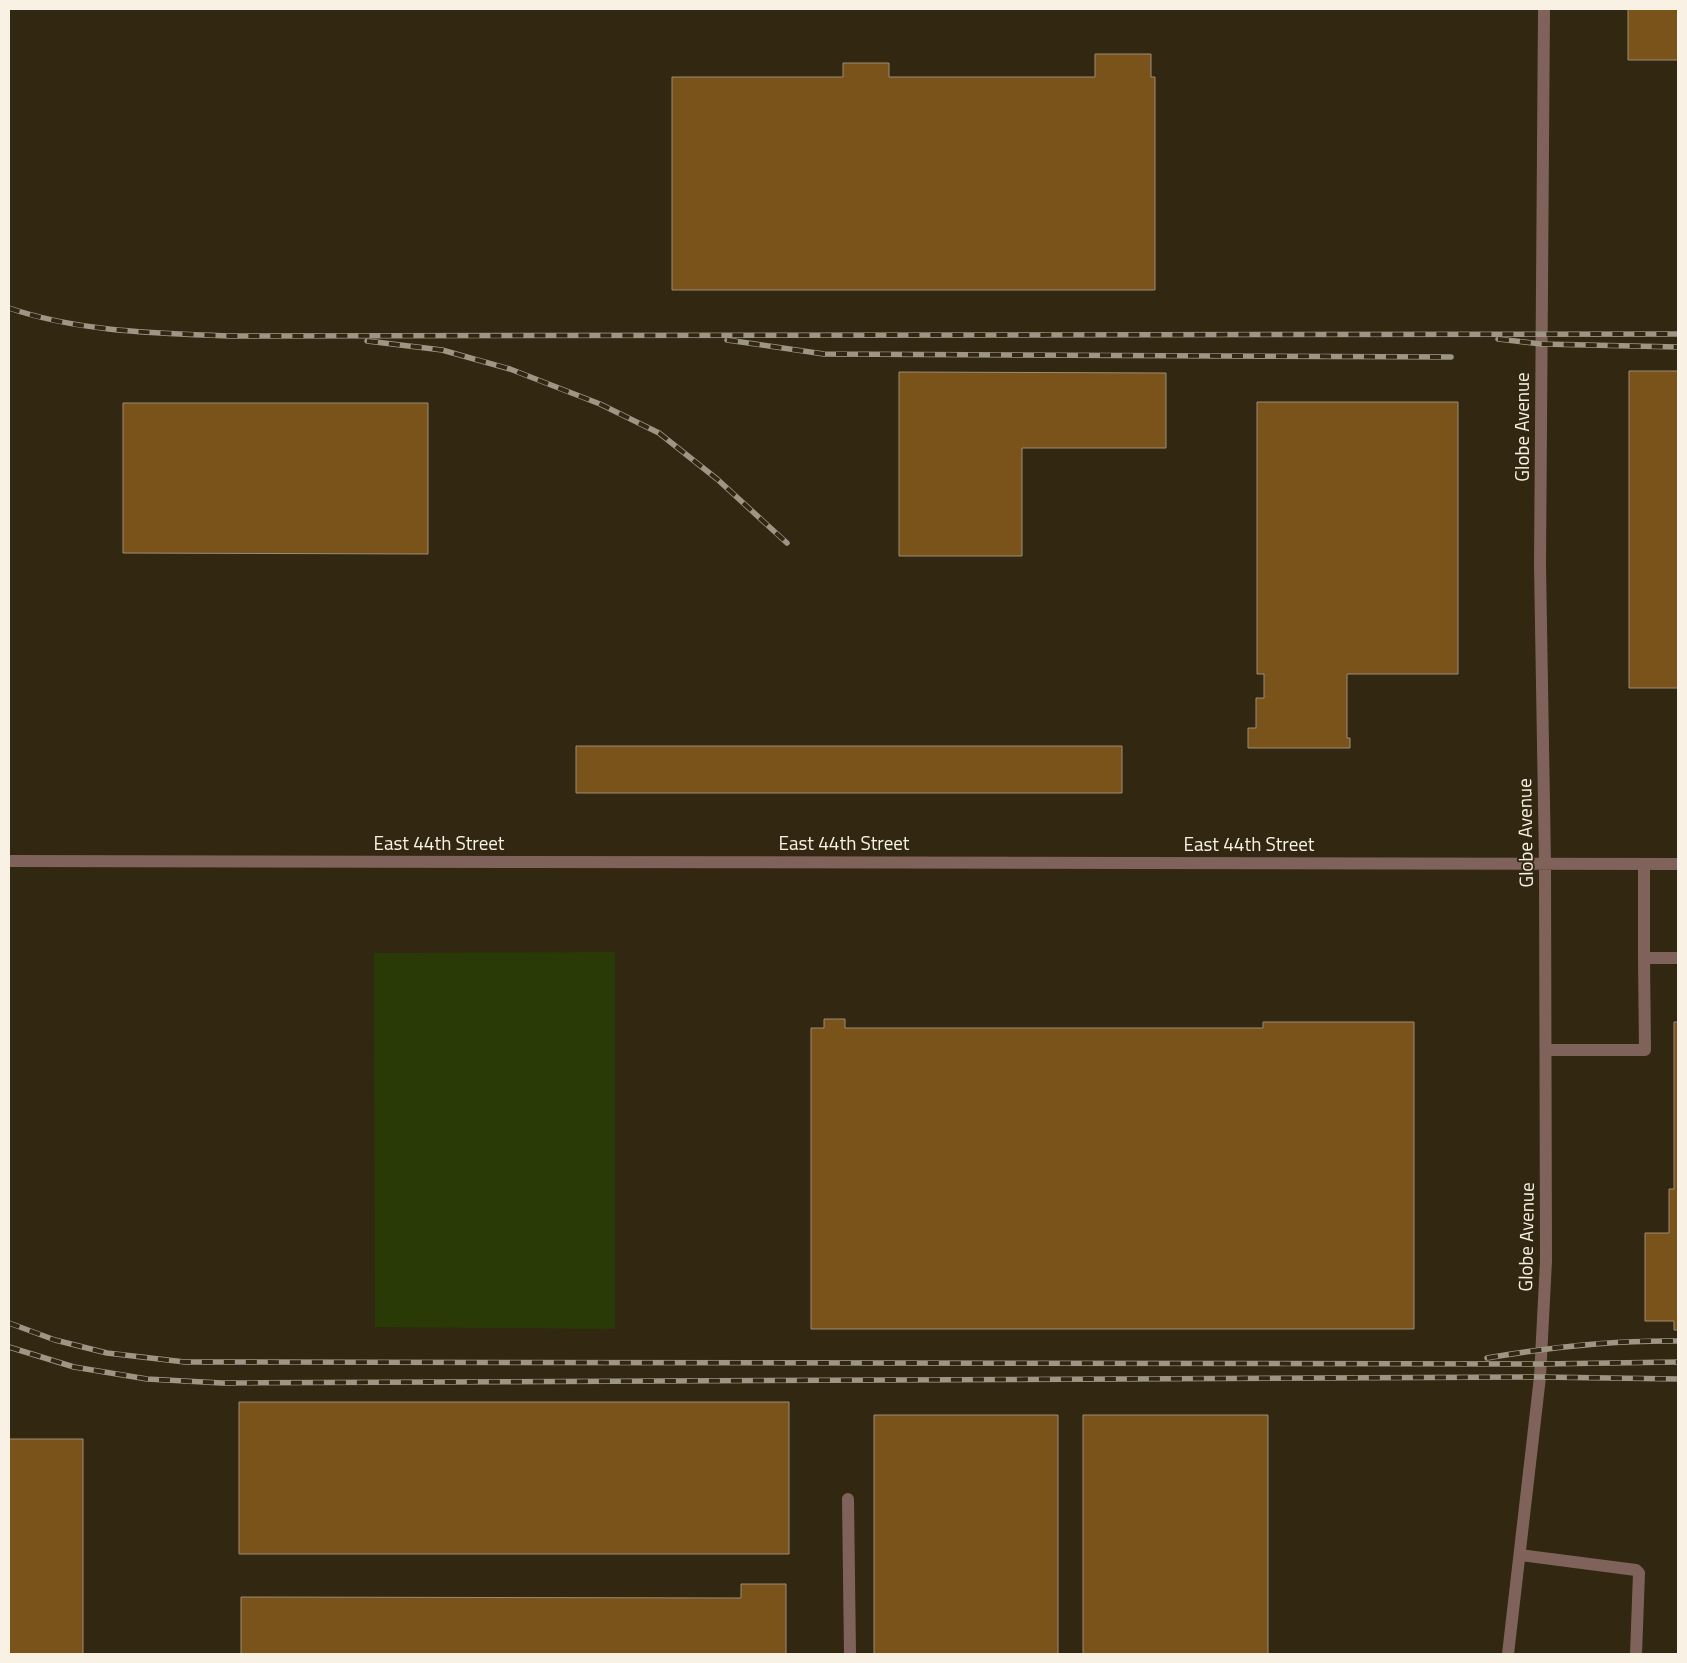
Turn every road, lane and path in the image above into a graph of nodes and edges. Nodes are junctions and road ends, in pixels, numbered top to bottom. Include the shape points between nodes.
1 (1544, 9) edge
2 (9, 861) edge
3 (1545, 864) junction
4 (1644, 864) junction
5 (1678, 864) edge
6 (1644, 958) junction
7 (1678, 958) edge
8 (1546, 1050) junction
9 (848, 1499) dead end
10 (1520, 1555) junction
11 (850, 1654) edge
12 (1508, 1654) edge
13 (1636, 1654) edge

1 - 3 street, Globe Avenue via 1540,565
2 - 3 street, East 44th Street
3 - 4 street, East 44th Street
3 - 8 street, Globe Avenue
4 - 5 street, East 44th Street
4 - 6 street
6 - 7 street
6 - 8 street via 1644,1050
8 - 10 street, Globe Avenue via 1546,1261 1540,1377
9 - 11 street
10 - 12 street, Globe Avenue
10 - 13 street via 1636,1570 1639,1573

